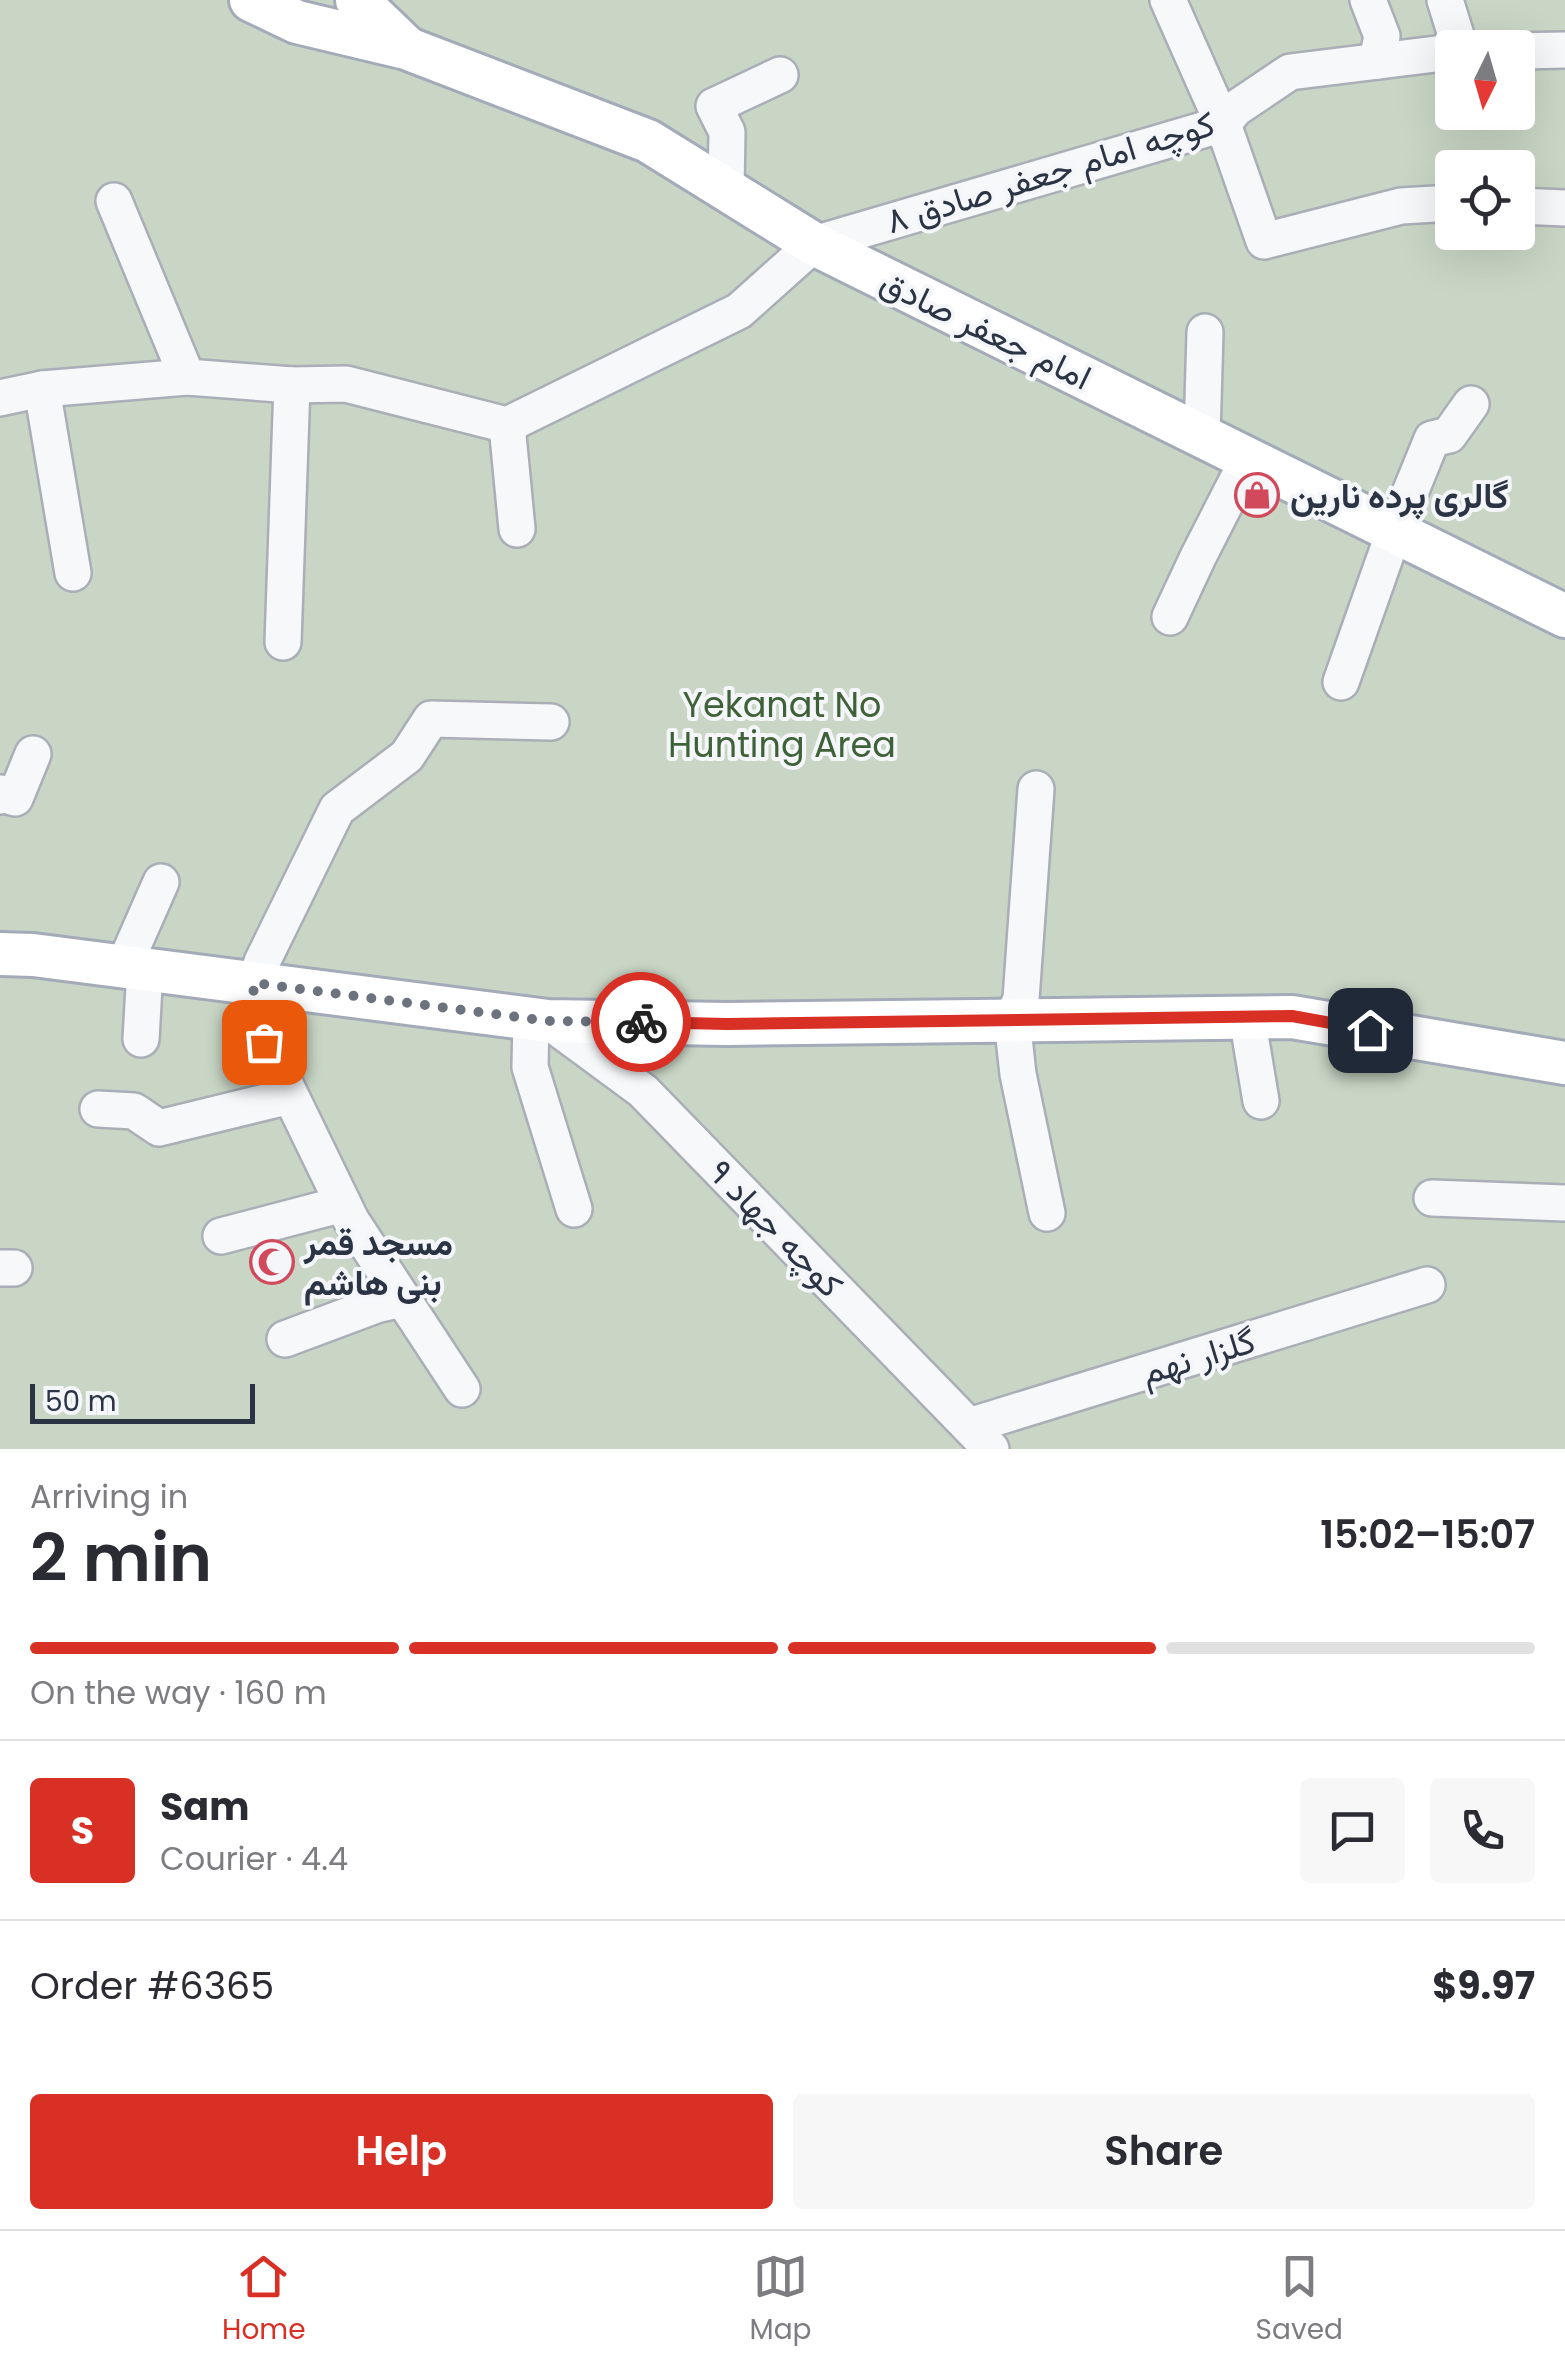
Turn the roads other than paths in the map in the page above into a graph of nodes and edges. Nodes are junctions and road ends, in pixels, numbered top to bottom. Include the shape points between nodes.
1 (251, 0) edge
2 (338, 0) edge
3 (357, 0) edge
4 (1168, 0) edge
5 (1368, 0) edge
6 (1445, 0) edge
7 (296, 22) junction
8 (1454, 30) edge
9 (406, 48) junction
10 (1535, 50) edge
11 (1565, 50) edge
12 (1435, 54) edge
13 (1377, 61) junction
14 (780, 75) dead end
15 (1223, 124) junction
16 (726, 190) junction
17 (114, 201) dead end
18 (1435, 203) edge
19 (1535, 207) edge
20 (1565, 208) edge
21 (814, 244) junction
22 (1205, 332) dead end
23 (187, 377) junction
24 (292, 385) junction
25 (42, 389) junction
26 (0, 398) edge
27 (1471, 404) dead end
28 (507, 425) junction
29 (1202, 436) junction
30 (1248, 460) junction
31 (516, 529) dead end
32 (1394, 532) junction
33 (73, 573) dead end
34 (1170, 616) dead end
35 (1565, 616) edge
36 (283, 642) dead end
37 (1341, 682) dead end
38 (551, 722) dead end
39 (33, 754) dead end
40 (1036, 790) dead end
41 (0, 796) edge
42 (161, 882) dead end
43 (0, 954) edge
44 (135, 968) junction
45 (254, 983) junction
46 (1247, 1017) junction
47 (540, 1020) junction
48 (1012, 1020) junction
49 (141, 1038) dead end
50 (1565, 1063) edge
51 (290, 1096) junction
52 (1261, 1101) dead end
53 (98, 1109) dead end
54 (1432, 1198) dead end
55 (1565, 1203) edge
56 (343, 1204) junction
57 (574, 1209) dead end
58 (1047, 1213) dead end
59 (221, 1236) dead end
60 (1426, 1285) dead end
61 (402, 1299) junction
62 (285, 1339) dead end
63 (462, 1389) dead end
64 (980, 1438) edge

1 - 7 main road, امام جعفر صادق
2 - 7 main road via 338,12
3 - 9 main road
4 - 15 street
5 - 13 street via 1382,36
6 - 8 street
7 - 9 main road, امام جعفر صادق
9 - 16 main road, امام جعفر صادق via 648,141
10 - 11 street
12 - 13 street, کوچه امام جعفر صادق ۸
13 - 15 street, کوچه امام جعفر صادق ۸ via 1290,72
14 - 16 street via 714,106 727,132
15 - 18 street via 1264,240
15 - 21 street, کوچه امام جعفر صادق ۸
16 - 21 main road, امام جعفر صادق
17 - 23 street
19 - 20 street
21 - 28 street via 739,311
21 - 29 main road, امام جعفر صادق
22 - 29 street
23 - 24 street
23 - 25 street
24 - 28 street via 346,384
24 - 36 street
25 - 26 street
25 - 33 street
27 - 32 street via 1449,435 1432,439
28 - 31 street
29 - 30 main road, امام جعفر صادق
30 - 32 main road, امام جعفر صادق
30 - 34 street
32 - 35 main road, امام جعفر صادق
32 - 37 street
38 - 45 street via 431,719 408,756 338,809
39 - 41 street via 16,798
40 - 48 street via 1021,999
42 - 44 street
43 - 44 main road
44 - 45 main road
44 - 49 street
45 - 47 main road
45 - 51 street via 252,1016
46 - 48 main road
46 - 50 main road via 1292,1016
46 - 52 street
47 - 48 main road
47 - 57 street via 530,1067
47 - 64 street, کوچه جهاد ۹ via 643,1090
48 - 58 street
51 - 53 street via 159,1128 134,1111
51 - 56 street
54 - 55 street
56 - 59 street
56 - 61 street
60 - 64 street, گلزار نهم
61 - 62 street
61 - 63 street

